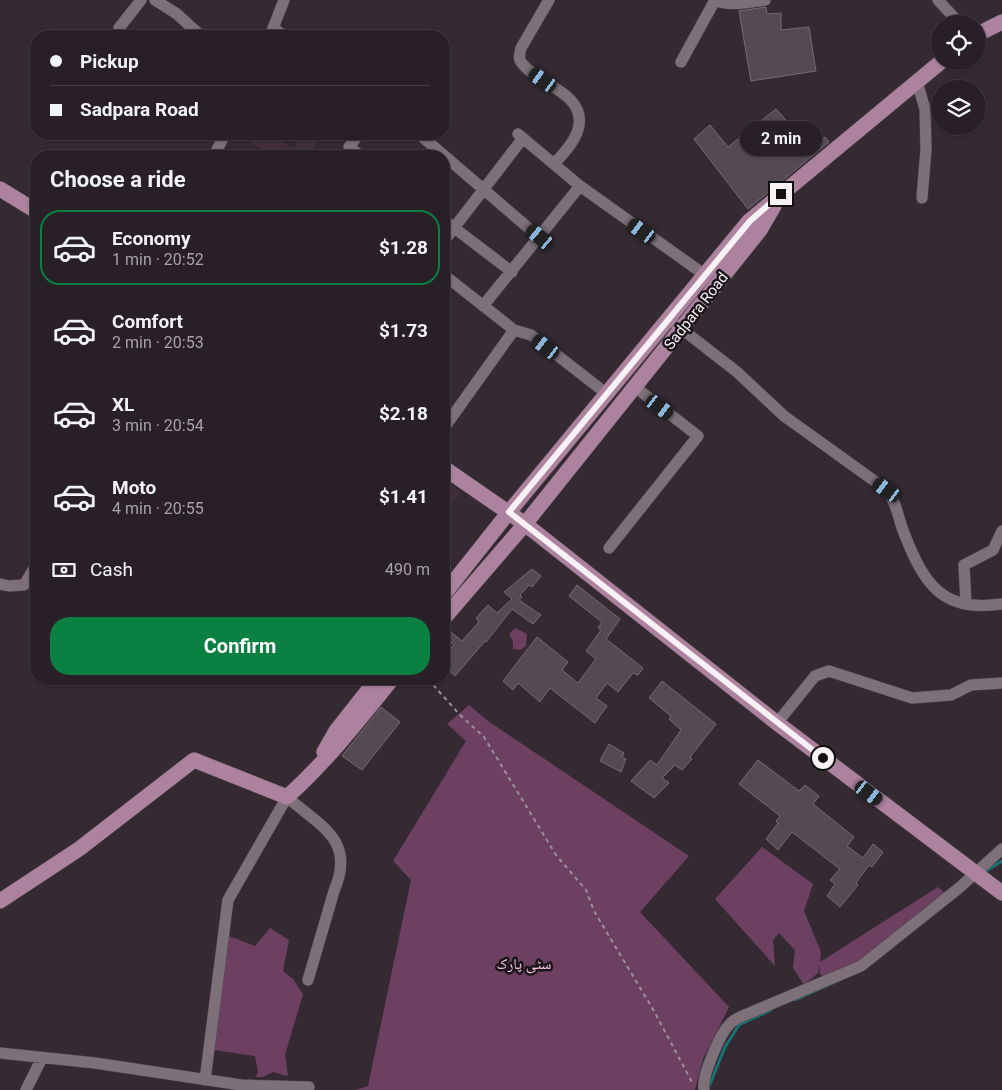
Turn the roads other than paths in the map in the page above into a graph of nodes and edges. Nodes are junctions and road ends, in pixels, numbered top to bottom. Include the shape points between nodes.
1 (141, 0) edge
2 (155, 0) edge
3 (284, 0) edge
4 (549, 0) edge
5 (715, 0) edge
6 (765, 0) edge
7 (938, 0) edge
8 (952, 15) edge
9 (1002, 22) edge
10 (119, 28) dead end
11 (194, 30) edge
12 (273, 30) edge
13 (986, 30) edge
14 (681, 62) dead end
15 (931, 70) edge
16 (916, 82) junction
17 (355, 140) edge
18 (426, 140) edge
19 (352, 150) edge
20 (438, 150) edge
21 (450, 161) edge
22 (554, 164) junction
23 (580, 186) junction
24 (0, 189) edge
25 (484, 190) junction
26 (781, 194) junction
27 (922, 198) dead end
28 (30, 207) edge
29 (450, 224) edge
30 (455, 228) junction
31 (450, 234) edge
32 (540, 237) junction
33 (512, 272) junction
34 (705, 275) junction
35 (450, 280) edge
36 (484, 306) junction
37 (669, 319) junction
38 (682, 328) junction
39 (514, 330) junction
40 (635, 387) junction
41 (607, 394) junction
42 (450, 420) edge
43 (450, 472) edge
44 (509, 512) junction
45 (526, 524) junction
46 (1002, 530) edge
47 (609, 548) dead end
48 (30, 574) edge
49 (0, 584) edge
50 (450, 586) edge
51 (966, 604) junction
52 (1002, 604) edge
53 (450, 611) edge
54 (1002, 683) edge
55 (372, 685) edge
56 (387, 685) edge
57 (777, 723) junction
58 (313, 773) junction
59 (287, 797) junction
60 (1002, 849) edge
61 (976, 874) junction
62 (1002, 894) edge
63 (0, 901) edge
64 (308, 980) dead end
65 (0, 1053) edge
66 (42, 1058) junction
67 (205, 1080) junction
68 (309, 1087) dead end
69 (26, 1090) edge
70 (704, 1090) edge

1 - 10 street
2 - 11 street
3 - 12 street
4 - 22 street via 519,56 531,71 566,96 579,116 580,126 574,138
5 - 6 street via 733,4
5 - 14 street
7 - 8 street
9 - 13 main road
15 - 16 main road
16 - 26 main road
16 - 27 street via 925,109
17 - 19 street via 349,148
18 - 20 street
21 - 25 street
22 - 23 street
22 - 25 street via 521,136
23 - 32 street
23 - 34 street
24 - 28 main road
25 - 30 street
25 - 32 street
26 - 34 main road, Sadpara Road via 750,221
26 - 38 main road, Sadpara Road via 760,230
29 - 30 street
30 - 31 street
30 - 33 street
32 - 33 street
33 - 36 street
34 - 37 main road, Sadpara Road
35 - 36 street
36 - 39 street
37 - 38 street
37 - 41 main road, Sadpara Road
38 - 40 main road, Sadpara Road
38 - 51 street via 737,372 784,416 887,490 896,504 904,532 924,576 938,592
39 - 41 street via 531,335
39 - 42 street
40 - 45 main road, Sadpara Road
40 - 47 street via 698,436
41 - 44 main road, Sadpara Road
43 - 44 main road
44 - 45 main road
44 - 50 main road, Sadpara Road
45 - 53 main road, Sadpara Road
45 - 57 main road
46 - 51 street via 993,550 964,565
48 - 49 street via 24,584
51 - 52 street via 985,607
54 - 57 street via 971,685 951,694 912,698 847,675 822,672 815,676
55 - 58 main road via 336,731
56 - 58 main road
57 - 61 main road
58 - 59 main road
59 - 63 main road via 194,760 79,849
59 - 64 street via 332,836 341,857 340,878
59 - 67 street via 228,900
60 - 61 street
61 - 62 main road
61 - 70 street via 860,966 730,1024 703,1081
65 - 66 street
66 - 67 street
66 - 69 street
67 - 68 street via 241,1085

